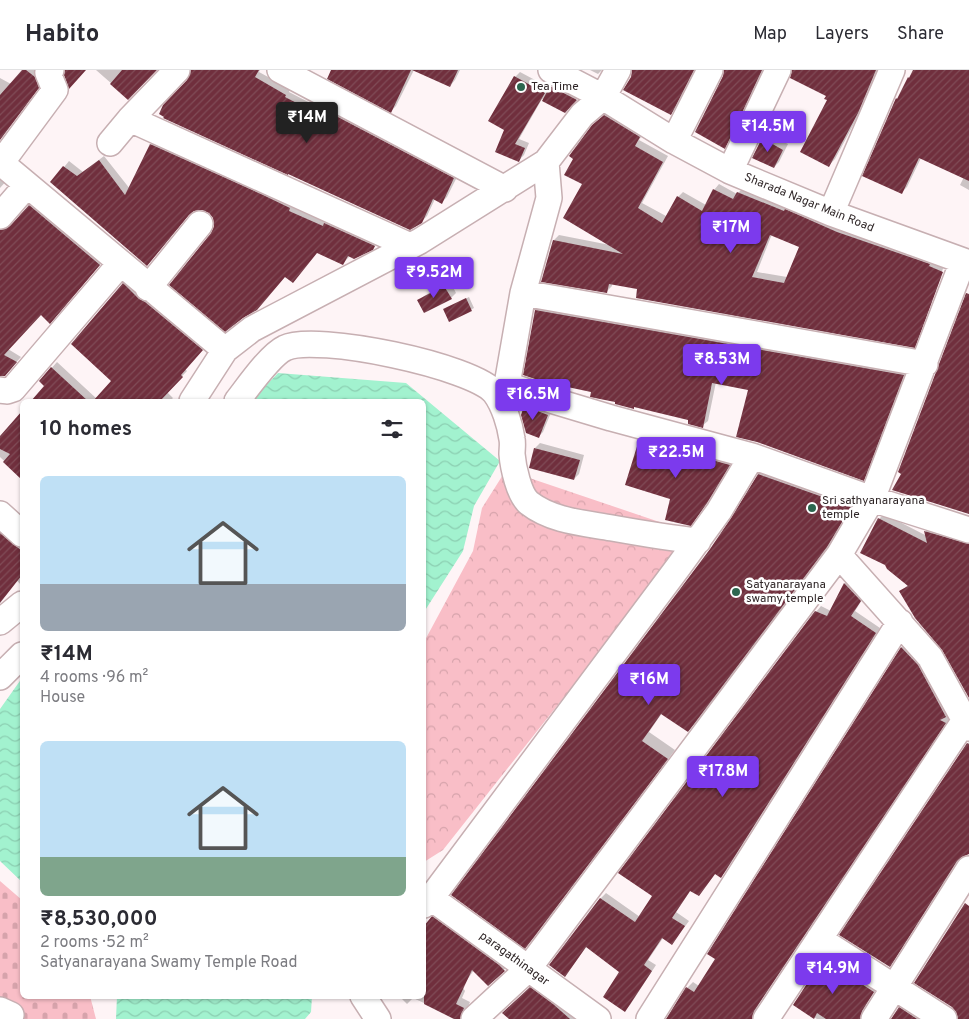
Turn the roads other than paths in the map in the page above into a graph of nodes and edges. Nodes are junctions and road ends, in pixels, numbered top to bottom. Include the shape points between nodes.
1 (51, 70) edge
2 (177, 70) edge
3 (280, 70) edge
4 (551, 70) edge
5 (618, 70) edge
6 (710, 70) edge
7 (778, 70) edge
8 (892, 70) edge
9 (315, 78) edge
10 (602, 97) junction
11 (130, 119) junction
12 (674, 141) junction
13 (110, 143) dead end
14 (1, 162) edge
15 (546, 162) junction
16 (730, 171) junction
17 (27, 185) junction
18 (505, 189) junction
19 (831, 213) junction
20 (0, 216) edge
21 (200, 224) dead end
22 (410, 246) junction
23 (966, 262) edge
24 (120, 264) junction
25 (148, 288) junction
26 (523, 293) junction
27 (225, 350) junction
28 (925, 364) junction
29 (0, 390) edge
30 (193, 399) edge
31 (239, 399) edge
32 (752, 456) junction
33 (872, 499) junction
34 (969, 530) edge
35 (698, 541) junction
36 (839, 554) junction
37 (20, 606) edge
38 (0, 622) edge
39 (900, 622) junction
40 (20, 657) edge
41 (0, 678) edge
42 (967, 724) edge
43 (969, 869) edge
44 (427, 901) edge
45 (819, 939) junction
46 (528, 969) junction
47 (893, 988) junction
48 (365, 999) edge
49 (478, 1018) edge
50 (378, 1019) edge
51 (598, 1019) edge
52 (649, 1019) edge
53 (766, 1019) edge
54 (874, 1019) edge
55 (944, 1019) edge

1 - 14 street via 48,73 55,90
2 - 11 street
3 - 9 street
4 - 10 street, Sharada Nagar Main Road
5 - 10 street
6 - 12 street
7 - 16 street
8 - 19 street
9 - 18 street
10 - 12 street, Sharada Nagar Main Road
10 - 15 street via 582,115
11 - 13 street
11 - 22 street
12 - 16 street, Sharada Nagar Main Road
14 - 17 street
15 - 18 street
15 - 26 street via 549,198
16 - 19 street, Sharada Nagar Main Road
17 - 20 street
17 - 24 street
18 - 22 street
19 - 23 street, Sharada Nagar Main Road
21 - 25 street
22 - 27 street via 252,329
23 - 28 street
24 - 25 street
24 - 29 street via 14,389
25 - 27 street
26 - 28 street
26 - 32 street via 508,379 512,387
27 - 30 street
28 - 33 street
31 - 35 street via 270,360 284,348 298,344 374,351 446,368 494,392 512,440 520,491 531,505 567,520
32 - 33 street
32 - 35 street
33 - 34 street
33 - 36 street
35 - 44 street
36 - 39 street
36 - 46 street
37 - 38 street
39 - 42 street via 930,657
39 - 52 street
40 - 41 street
42 - 45 street
43 - 47 street
44 - 46 street, paragathinagar
45 - 47 street
45 - 53 street
46 - 49 street
46 - 51 street, paragathinagar
47 - 54 street
47 - 55 street
48 - 50 street

